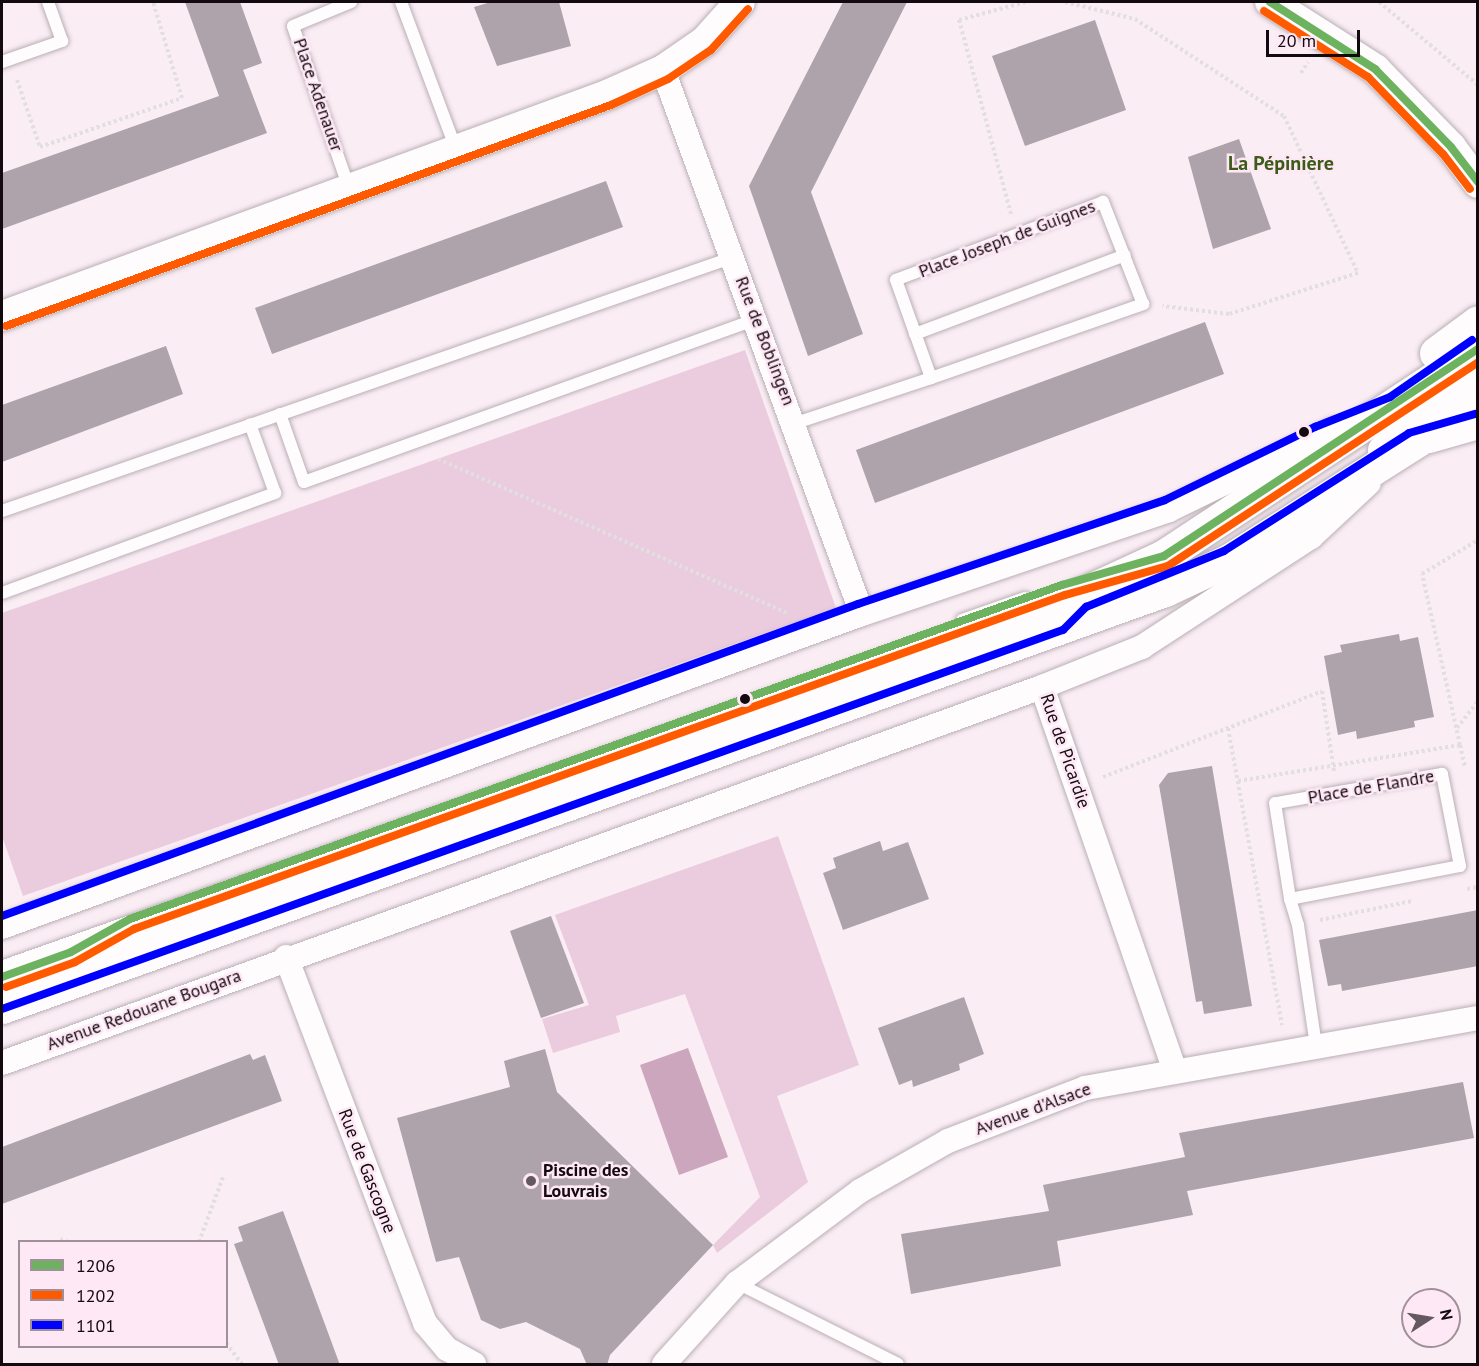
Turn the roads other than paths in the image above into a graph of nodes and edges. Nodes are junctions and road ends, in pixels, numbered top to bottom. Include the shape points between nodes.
1 (48, 2) edge
2 (351, 2) edge
3 (401, 2) edge
4 (740, 2) edge
5 (1270, 2) edge
6 (5, 61) edge
7 (663, 70) junction
8 (457, 151) junction
9 (1478, 183) edge
10 (350, 189) junction
11 (1125, 255) junction
12 (734, 256) junction
13 (2, 316) edge
14 (756, 319) junction
15 (1478, 321) edge
16 (915, 334) junction
17 (1478, 349) edge
18 (931, 378) junction
19 (1478, 380) edge
20 (1478, 402) edge
21 (1395, 406) junction
22 (280, 414) junction
23 (796, 423) junction
24 (250, 424) junction
25 (1478, 424) edge
26 (1414, 442) junction
27 (1345, 484) junction
28 (2, 511) edge
29 (2, 593) edge
30 (862, 614) junction
31 (1090, 617) junction
32 (1042, 687) junction
33 (1290, 899) junction
34 (3, 920) edge
35 (286, 957) junction
36 (2, 977) edge
37 (2, 1007) edge
38 (1478, 1017) edge
39 (2, 1020) edge
40 (1316, 1046) junction
41 (2, 1063) edge
42 (1174, 1069) junction
43 (738, 1283) junction
44 (474, 1365) edge
45 (664, 1365) edge
46 (898, 1365) edge

1 - 6 lane via 62,41
2 - 10 lane, Place Adenauer via 293,26
3 - 8 lane
4 - 7 street via 705,42
5 - 9 street via 1375,69 1451,147
7 - 8 street
7 - 12 street, Rue de Boblingen
8 - 10 street
10 - 13 street
11 - 16 lane
11 - 16 lane, Place Joseph de Guignes via 1103,202 896,280
11 - 18 lane, Place Joseph de Guignes via 1143,304
12 - 14 street, Rue de Boblingen
12 - 22 lane
14 - 22 lane via 304,482
14 - 23 street, Rue de Boblingen
15 - 21 main road via 1418,367
16 - 18 lane, Place Joseph de Guignes
17 - 21 main road
18 - 23 lane
19 - 27 street via 1415,422
20 - 26 main road
21 - 30 street via 1320,436 1169,510
21 - 36 main road via 1164,556 1072,598
22 - 24 lane
23 - 30 street, Rue de Boblingen
24 - 28 lane
24 - 29 lane via 275,493
25 - 26 street
26 - 27 main road
26 - 32 street, Rue de Picardie via 1311,537 1142,646
27 - 31 main road via 1229,560 1166,590
30 - 34 street
31 - 37 main road
31 - 39 lane via 1069,639
32 - 35 street, Avenue Redouane Bougara
32 - 42 street, Rue de Picardie
33 - 33 lane, Place de Flandre via 1275,803 1442,774 1460,866
33 - 40 lane, Place de Flandre via 1298,925
35 - 41 street, Avenue Redouane Bougara
35 - 44 street, Rue de Gascogne via 425,1323 447,1349
38 - 40 street, Avenue d'Alsace
40 - 42 street, Avenue d'Alsace
42 - 43 street, Avenue d'Alsace via 1085,1088 948,1142 860,1191
43 - 45 street, Avenue d'Alsace
43 - 46 lane

